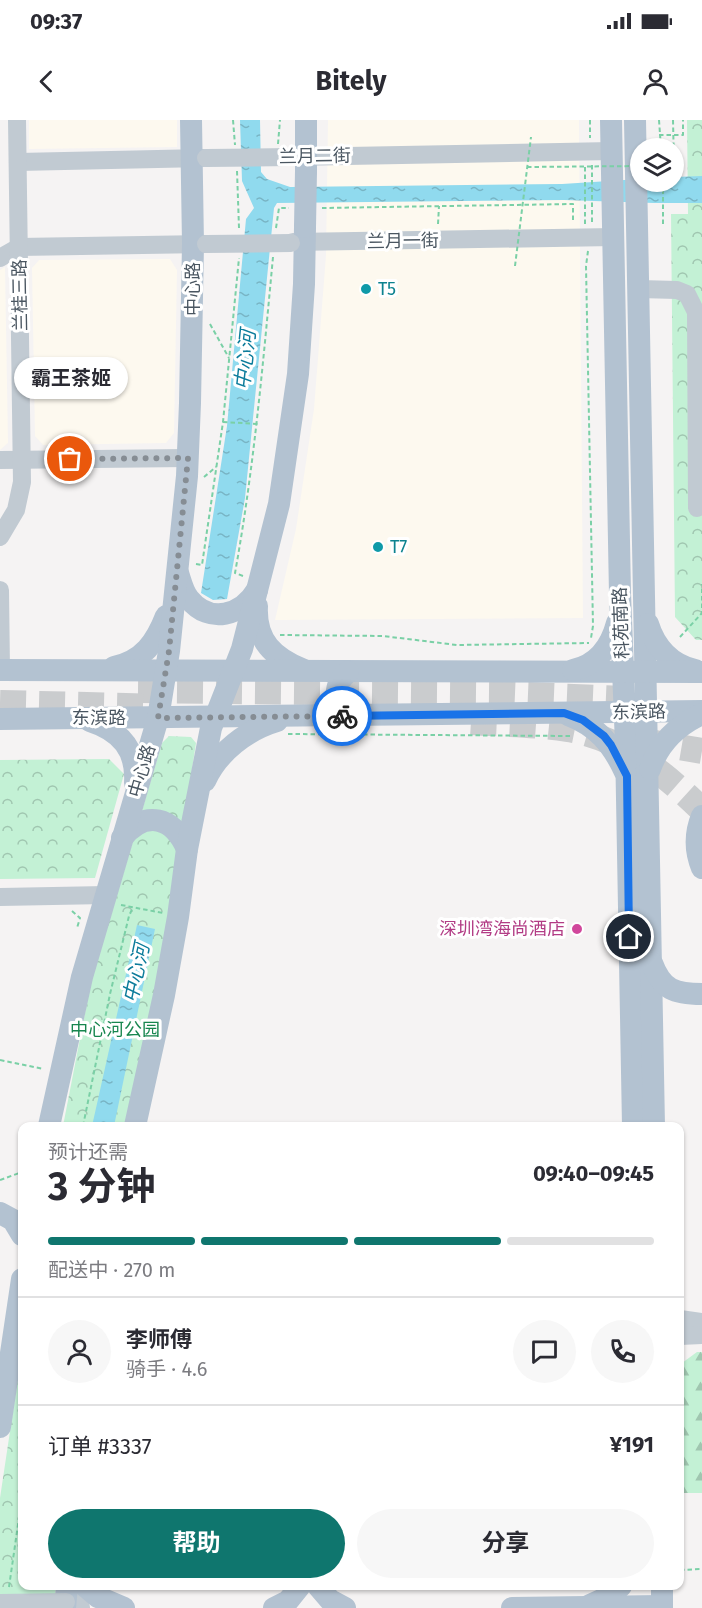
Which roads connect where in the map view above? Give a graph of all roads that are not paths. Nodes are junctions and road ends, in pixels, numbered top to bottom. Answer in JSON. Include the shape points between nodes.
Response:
{"nodes":[{"id":1,"x":17,"y":120,"type":"edge"},
{"id":2,"x":191,"y":120,"type":"edge"},
{"id":3,"x":306,"y":120,"type":"edge"},
{"id":4,"x":612,"y":120,"type":"edge"},
{"id":5,"x":635,"y":120,"type":"edge"},
{"id":6,"x":636,"y":138,"type":"edge"},
{"id":7,"x":605,"y":156,"type":"junction"},
{"id":8,"x":199,"y":158,"type":"junction"},
{"id":9,"x":295,"y":158,"type":"junction"},
{"id":10,"x":18,"y":162,"type":"junction"},
{"id":11,"x":638,"y":192,"type":"edge"},
{"id":12,"x":299,"y":227,"type":"junction"},
{"id":13,"x":595,"y":231,"type":"junction"},
{"id":14,"x":200,"y":244,"type":"junction"},
{"id":15,"x":19,"y":247,"type":"junction"},
{"id":16,"x":0,"y":258,"type":"edge"},
{"id":17,"x":639,"y":289,"type":"junction"},
{"id":18,"x":188,"y":458,"type":"junction"},
{"id":19,"x":0,"y":460,"type":"edge"},
{"id":20,"x":23,"y":460,"type":"junction"},
{"id":21,"x":697,"y":508,"type":"dead end"},
{"id":22,"x":0,"y":537,"type":"edge"},
{"id":23,"x":176,"y":581,"type":"junction"},
{"id":24,"x":258,"y":589,"type":"junction"},
{"id":25,"x":0,"y":590,"type":"edge"},
{"id":26,"x":620,"y":603,"type":"junction"},
{"id":27,"x":645,"y":604,"type":"junction"},
{"id":28,"x":1,"y":670,"type":"edge"},
{"id":29,"x":100,"y":670,"type":"junction"},
{"id":30,"x":166,"y":672,"type":"junction"},
{"id":31,"x":233,"y":672,"type":"junction"},
{"id":32,"x":309,"y":672,"type":"junction"},
{"id":33,"x":348,"y":672,"type":"junction"},
{"id":34,"x":564,"y":672,"type":"junction"},
{"id":35,"x":623,"y":672,"type":"junction"},
{"id":36,"x":646,"y":672,"type":"junction"},
{"id":37,"x":702,"y":672,"type":"edge"},
{"id":38,"x":636,"y":712,"type":"junction"},
{"id":39,"x":702,"y":712,"type":"edge"},
{"id":40,"x":564,"y":713,"type":"junction"},
{"id":41,"x":348,"y":716,"type":"junction"},
{"id":42,"x":215,"y":717,"type":"junction"},
{"id":43,"x":80,"y":718,"type":"junction"},
{"id":44,"x":158,"y":718,"type":"junction"},
{"id":45,"x":0,"y":719,"type":"edge"},
{"id":46,"x":288,"y":725,"type":"junction"},
{"id":47,"x":638,"y":776,"type":"junction"},
{"id":48,"x":198,"y":796,"type":"junction"},
{"id":49,"x":134,"y":803,"type":"junction"},
{"id":50,"x":702,"y":816,"type":"edge"},
{"id":51,"x":122,"y":838,"type":"junction"},
{"id":52,"x":639,"y":842,"type":"junction"},
{"id":53,"x":187,"y":849,"type":"junction"},
{"id":54,"x":702,"y":868,"type":"edge"},
{"id":55,"x":105,"y":895,"type":"junction"},
{"id":56,"x":0,"y":897,"type":"edge"},
{"id":57,"x":652,"y":962,"type":"junction"},
{"id":58,"x":702,"y":994,"type":"edge"},
{"id":59,"x":51,"y":1122,"type":"edge"},
{"id":60,"x":136,"y":1122,"type":"edge"},
{"id":61,"x":633,"y":1122,"type":"edge"},
{"id":62,"x":654,"y":1122,"type":"edge"},
{"id":63,"x":18,"y":1203,"type":"edge"},
{"id":64,"x":0,"y":1211,"type":"edge"},
{"id":65,"x":18,"y":1228,"type":"edge"},
{"id":66,"x":18,"y":1306,"type":"edge"},
{"id":67,"x":684,"y":1320,"type":"edge"},
{"id":68,"x":702,"y":1322,"type":"edge"},
{"id":69,"x":702,"y":1335,"type":"edge"},
{"id":70,"x":684,"y":1336,"type":"edge"},
{"id":71,"x":0,"y":1427,"type":"edge"},
{"id":72,"x":90,"y":1590,"type":"edge"},
{"id":73,"x":297,"y":1590,"type":"edge"},
{"id":74,"x":321,"y":1590,"type":"edge"},
{"id":75,"x":617,"y":1590,"type":"edge"},
{"id":76,"x":4,"y":1600,"type":"edge"},
{"id":77,"x":651,"y":1600,"type":"edge"},
{"id":78,"x":70,"y":1601,"type":"edge"},
{"id":79,"x":587,"y":1607,"type":"edge"},
{"id":80,"x":124,"y":1608,"type":"edge"},
{"id":81,"x":274,"y":1608,"type":"edge"},
{"id":82,"x":345,"y":1608,"type":"edge"},
{"id":83,"x":512,"y":1608,"type":"edge"}],
"edges":[{"from":1,"to":10,"type":"street","name":"兰桂三路"},
{"from":2,"to":8,"type":"main road","name":"中心路"},
{"from":3,"to":9,"type":"main road"},
{"from":4,"to":7,"type":"main road","name":"科苑南路"},
{"from":5,"to":6,"type":"main road","name":"科苑南路"},
{"from":7,"to":9,"type":"street","name":"兰月二街"},
{"from":7,"to":13,"type":"main road","name":"科苑南路"},
{"from":8,"to":9,"type":"street","name":"兰月二街","bridge":true},
{"from":8,"to":10,"type":"street","name":"兰月二街"},
{"from":8,"to":14,"type":"main road","name":"中心路"},
{"from":9,"to":12,"type":"main road","bridge":true},
{"from":10,"to":15,"type":"street","name":"兰桂三路"},
{"from":11,"to":17,"type":"main road","name":"科苑南路"},
{"from":12,"to":13,"type":"street","name":"兰月一街","via":[[438,240]]},
{"from":12,"to":14,"type":"street","name":"兰月一街","bridge":true},
{"from":12,"to":24,"type":"main road","via":[[295,401],[279,504]]},
{"from":13,"to":26,"type":"main road","name":"科苑南路"},
{"from":14,"to":15,"type":"street","name":"兰月一街"},
{"from":14,"to":18,"type":"main road","name":"中心路"},
{"from":15,"to":16,"type":"street"},
{"from":15,"to":20,"type":"street","name":"兰桂三路"},
{"from":17,"to":21,"type":"street","via":[[687,294],[696,312]]},
{"from":17,"to":27,"type":"main road","name":"科苑南路"},
{"from":18,"to":20,"type":"street"},
{"from":18,"to":23,"type":"main road","name":"中心路"},
{"from":19,"to":20,"type":"street"},
{"from":20,"to":22,"type":"street","name":"兰桂三路","via":[[20,501]]},
{"from":23,"to":24,"type":"main road","via":[[188,597],[205,611],[216,614],[237,611]]},
{"from":23,"to":29,"type":"main road","via":[[162,627],[150,647],[133,661]]},
{"from":23,"to":30,"type":"main road","name":"中心路"},
{"from":24,"to":31,"type":"main road"},
{"from":24,"to":32,"type":"main road","via":[[256,614],[260,635],[277,656]]},
{"from":25,"to":28,"type":"street"},
{"from":26,"to":27,"type":"main road"},
{"from":26,"to":34,"type":"main road","via":[[611,642],[602,654],[579,669]]},
{"from":26,"to":35,"type":"main road","name":"科苑南路"},
{"from":27,"to":36,"type":"main road","name":"科苑南路"},
{"from":27,"to":37,"type":"main road","via":[[656,643],[665,654],[681,666]]},
{"from":28,"to":29,"type":"main road"},
{"from":29,"to":30,"type":"main road"},
{"from":30,"to":31,"type":"main road"},
{"from":30,"to":44,"type":"main road","name":"中心路"},
{"from":31,"to":32,"type":"main road"},
{"from":31,"to":42,"type":"main road"},
{"from":32,"to":33,"type":"main road"},
{"from":33,"to":34,"type":"main road"},
{"from":33,"to":41,"type":"main road","via":[[337,685],[336,695],[337,703]]},
{"from":34,"to":35,"type":"main road"},
{"from":35,"to":36,"type":"main road"},
{"from":35,"to":38,"type":"main road","name":"科苑南路"},
{"from":36,"to":37,"type":"main road"},
{"from":36,"to":38,"type":"main road","name":"科苑南路"},
{"from":38,"to":39,"type":"main road","name":"东滨路"},
{"from":38,"to":40,"type":"main road","name":"东滨路"},
{"from":38,"to":47,"type":"main road","name":"科苑南路"},
{"from":39,"to":47,"type":"main road","via":[[676,729]]},
{"from":40,"to":41,"type":"main road","name":"东滨路"},
{"from":40,"to":47,"type":"main road","via":[[583,720],[604,736]]},
{"from":41,"to":46,"type":"main road","name":"东滨路"},
{"from":42,"to":44,"type":"main road","name":"东滨路"},
{"from":42,"to":46,"type":"main road","name":"东滨路"},
{"from":42,"to":48,"type":"main road"},
{"from":43,"to":44,"type":"main road","name":"东滨路"},
{"from":43,"to":45,"type":"main road","name":"东滨路"},
{"from":43,"to":49,"type":"main road","via":[[120,735],[128,747],[134,763]]},
{"from":44,"to":49,"type":"main road","name":"中心路"},
{"from":46,"to":48,"type":"main road","via":[[267,724],[246,734],[208,774]]},
{"from":47,"to":52,"type":"main road","name":"科苑南路"},
{"from":48,"to":53,"type":"main road"},
{"from":49,"to":51,"type":"main road","name":"中心路"},
{"from":50,"to":54,"type":"main road","via":[[696,838]]},
{"from":51,"to":53,"type":"main road","via":[[136,825],[154,820],[178,831]]},
{"from":51,"to":55,"type":"main road","name":"中心路"},
{"from":52,"to":57,"type":"main road","name":"科苑南路"},
{"from":52,"to":61,"type":"main road","name":"科苑南路"},
{"from":53,"to":60,"type":"main road","via":[[178,917]]},
{"from":55,"to":56,"type":"street"},
{"from":55,"to":59,"type":"main road","name":"中心路","via":[[82,977]]},
{"from":57,"to":58,"type":"main road","via":[[657,975],[673,991]]},
{"from":57,"to":62,"type":"main road","name":"科苑南路"},
{"from":63,"to":64,"type":"main road"},
{"from":64,"to":65,"type":"main road"},
{"from":66,"to":71,"type":"main road"},
{"from":67,"to":68,"type":"street"},
{"from":69,"to":70,"type":"street"},
{"from":72,"to":80,"type":"main road"},
{"from":73,"to":81,"type":"main road","via":[[288,1601]]},
{"from":74,"to":82,"type":"main road"},
{"from":75,"to":79,"type":"main road"},
{"from":76,"to":78,"type":"street","bridge":true},
{"from":77,"to":79,"type":"main road"},
{"from":79,"to":83,"type":"main road"}]}
